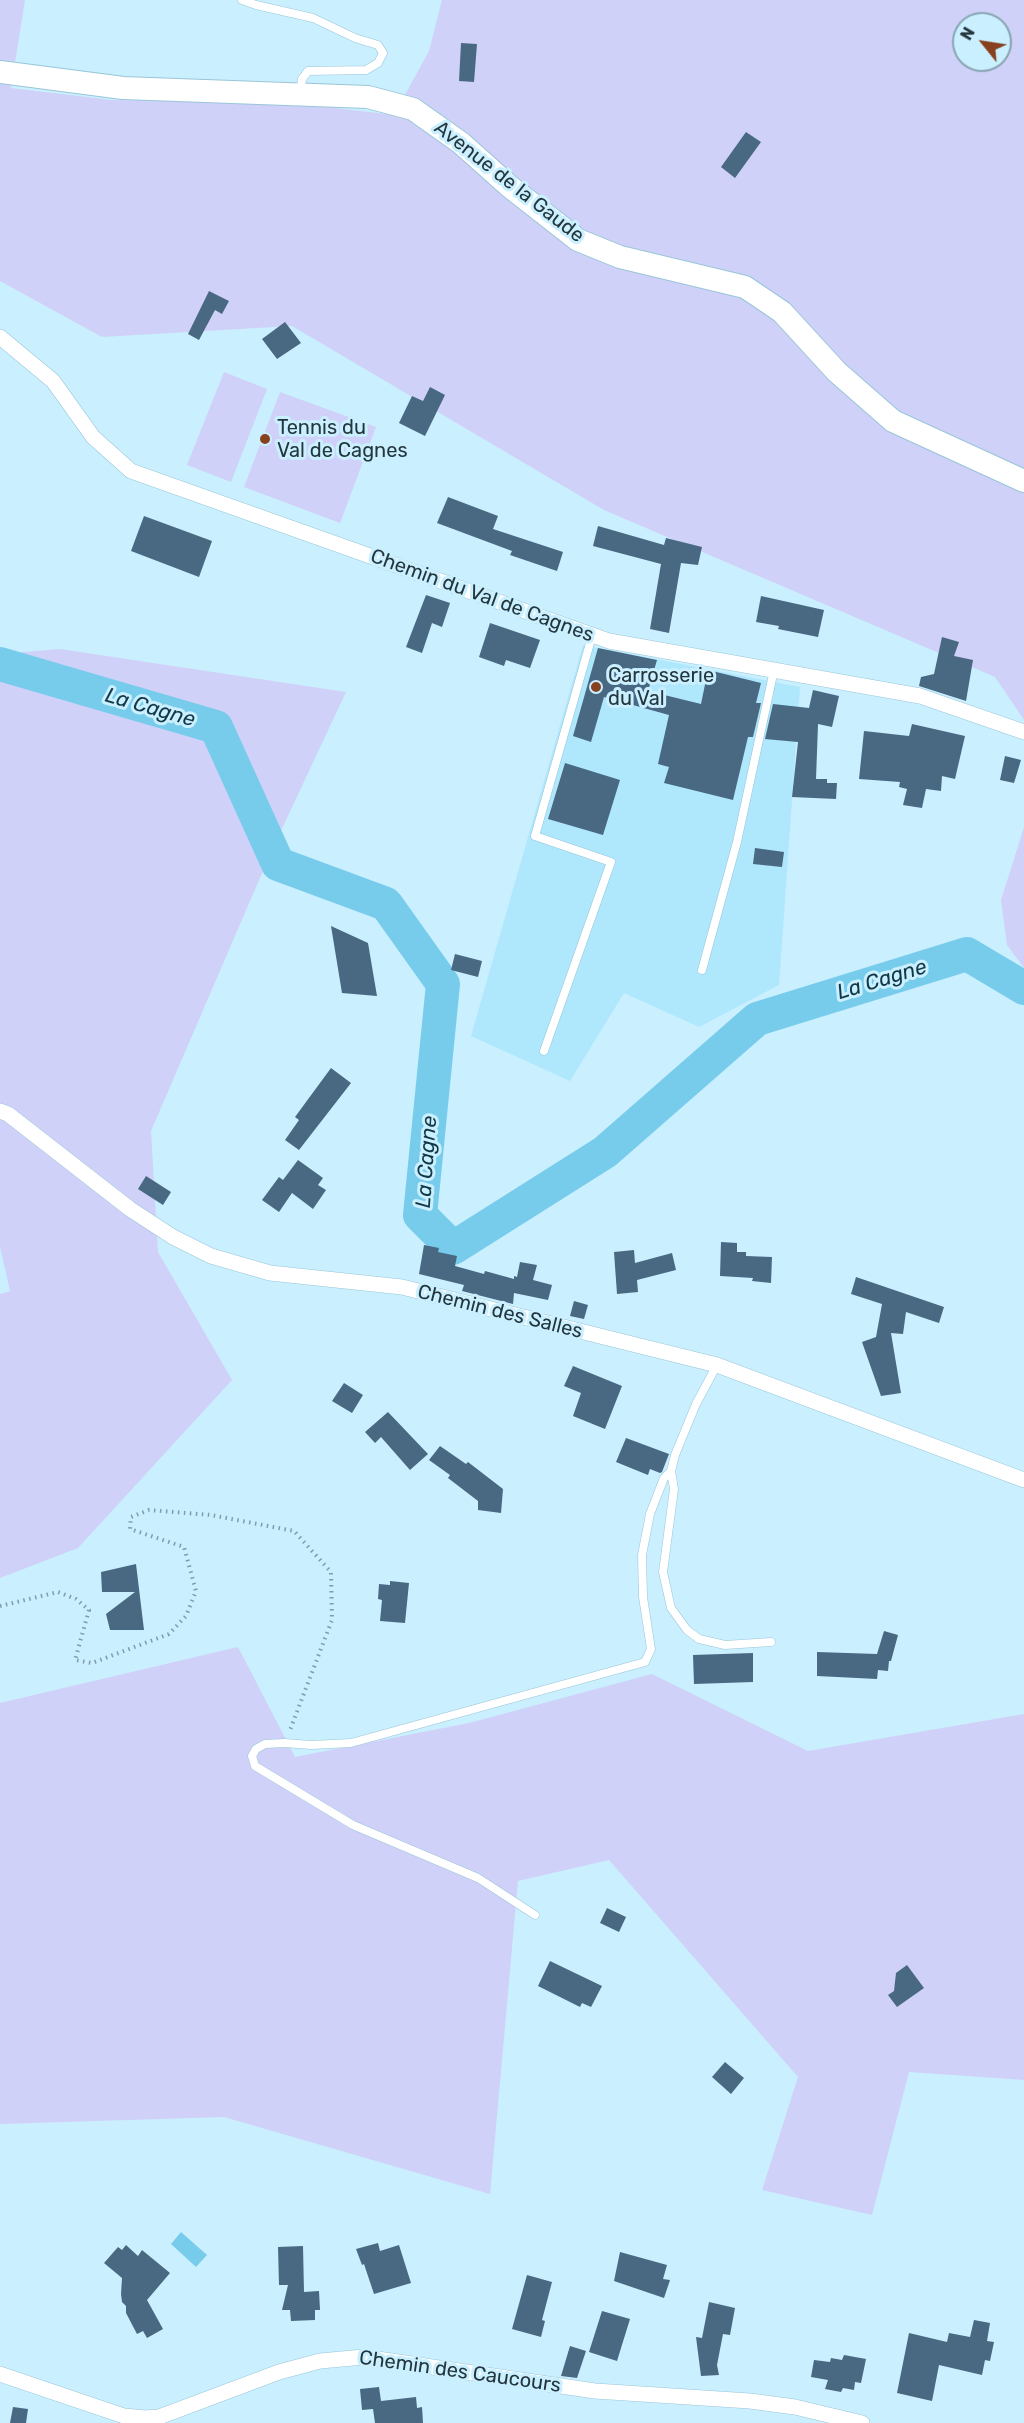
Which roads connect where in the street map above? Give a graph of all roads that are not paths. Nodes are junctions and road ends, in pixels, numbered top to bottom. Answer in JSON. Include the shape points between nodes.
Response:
{"nodes":[{"id":1,"x":242,"y":0,"type":"edge"},
{"id":2,"x":0,"y":72,"type":"edge"},
{"id":3,"x":299,"y":95,"type":"junction"},
{"id":4,"x":0,"y":337,"type":"edge"},
{"id":5,"x":1024,"y":481,"type":"edge"},
{"id":6,"x":592,"y":636,"type":"junction"},
{"id":7,"x":774,"y":670,"type":"junction"},
{"id":8,"x":1024,"y":732,"type":"edge"},
{"id":9,"x":702,"y":970,"type":"dead end"},
{"id":10,"x":544,"y":1052,"type":"dead end"},
{"id":11,"x":0,"y":1111,"type":"edge"},
{"id":12,"x":717,"y":1365,"type":"junction"},
{"id":13,"x":671,"y":1471,"type":"junction"},
{"id":14,"x":1024,"y":1480,"type":"edge"},
{"id":15,"x":771,"y":1642,"type":"dead end"},
{"id":16,"x":535,"y":1915,"type":"dead end"},
{"id":17,"x":0,"y":2374,"type":"edge"},
{"id":18,"x":862,"y":2423,"type":"edge"}],
"edges":[{"from":1,"to":3,"type":"lane","via":[[313,18],[378,45],[383,53],[378,63],[366,70],[308,71]]},
{"from":2,"to":3,"type":"street","name":"Avenue de la Gaude","via":[[123,88]]},
{"from":3,"to":5,"type":"street","name":"Avenue de la Gaude","via":[[368,97],[413,109],[461,143],[578,240],[620,257],[745,287],[782,312],[837,372],[893,421]]},
{"from":4,"to":6,"type":"street","name":"Chemin du Val de Cagnes","via":[[53,381],[93,437],[131,471]]},
{"from":6,"to":7,"type":"street","name":"Chemin du Val de Cagnes"},
{"from":6,"to":10,"type":"lane","via":[[535,836],[611,862]]},
{"from":7,"to":8,"type":"street","name":"Chemin du Val de Cagnes","via":[[920,696]]},
{"from":7,"to":9,"type":"lane","via":[[736,842]]},
{"from":11,"to":12,"type":"street","name":"Chemin des Salles","via":[[130,1209],[211,1256],[270,1273],[402,1287]]},
{"from":12,"to":13,"type":"lane","via":[[696,1404]]},
{"from":12,"to":14,"type":"street","name":"Chemin des Salles"},
{"from":13,"to":15,"type":"lane","via":[[674,1489],[663,1572],[671,1608],[699,1639],[725,1645]]},
{"from":13,"to":16,"type":"lane","via":[[664,1478],[650,1514],[642,1555],[643,1597],[651,1649],[645,1662],[351,1743],[265,1744],[252,1756],[255,1766],[353,1825],[478,1878]]},
{"from":17,"to":18,"type":"street","name":"Chemin des Caucours","via":[[124,2416],[145,2418],[159,2417],[279,2372],[320,2361],[364,2357],[594,2391],[750,2401]]}]}
